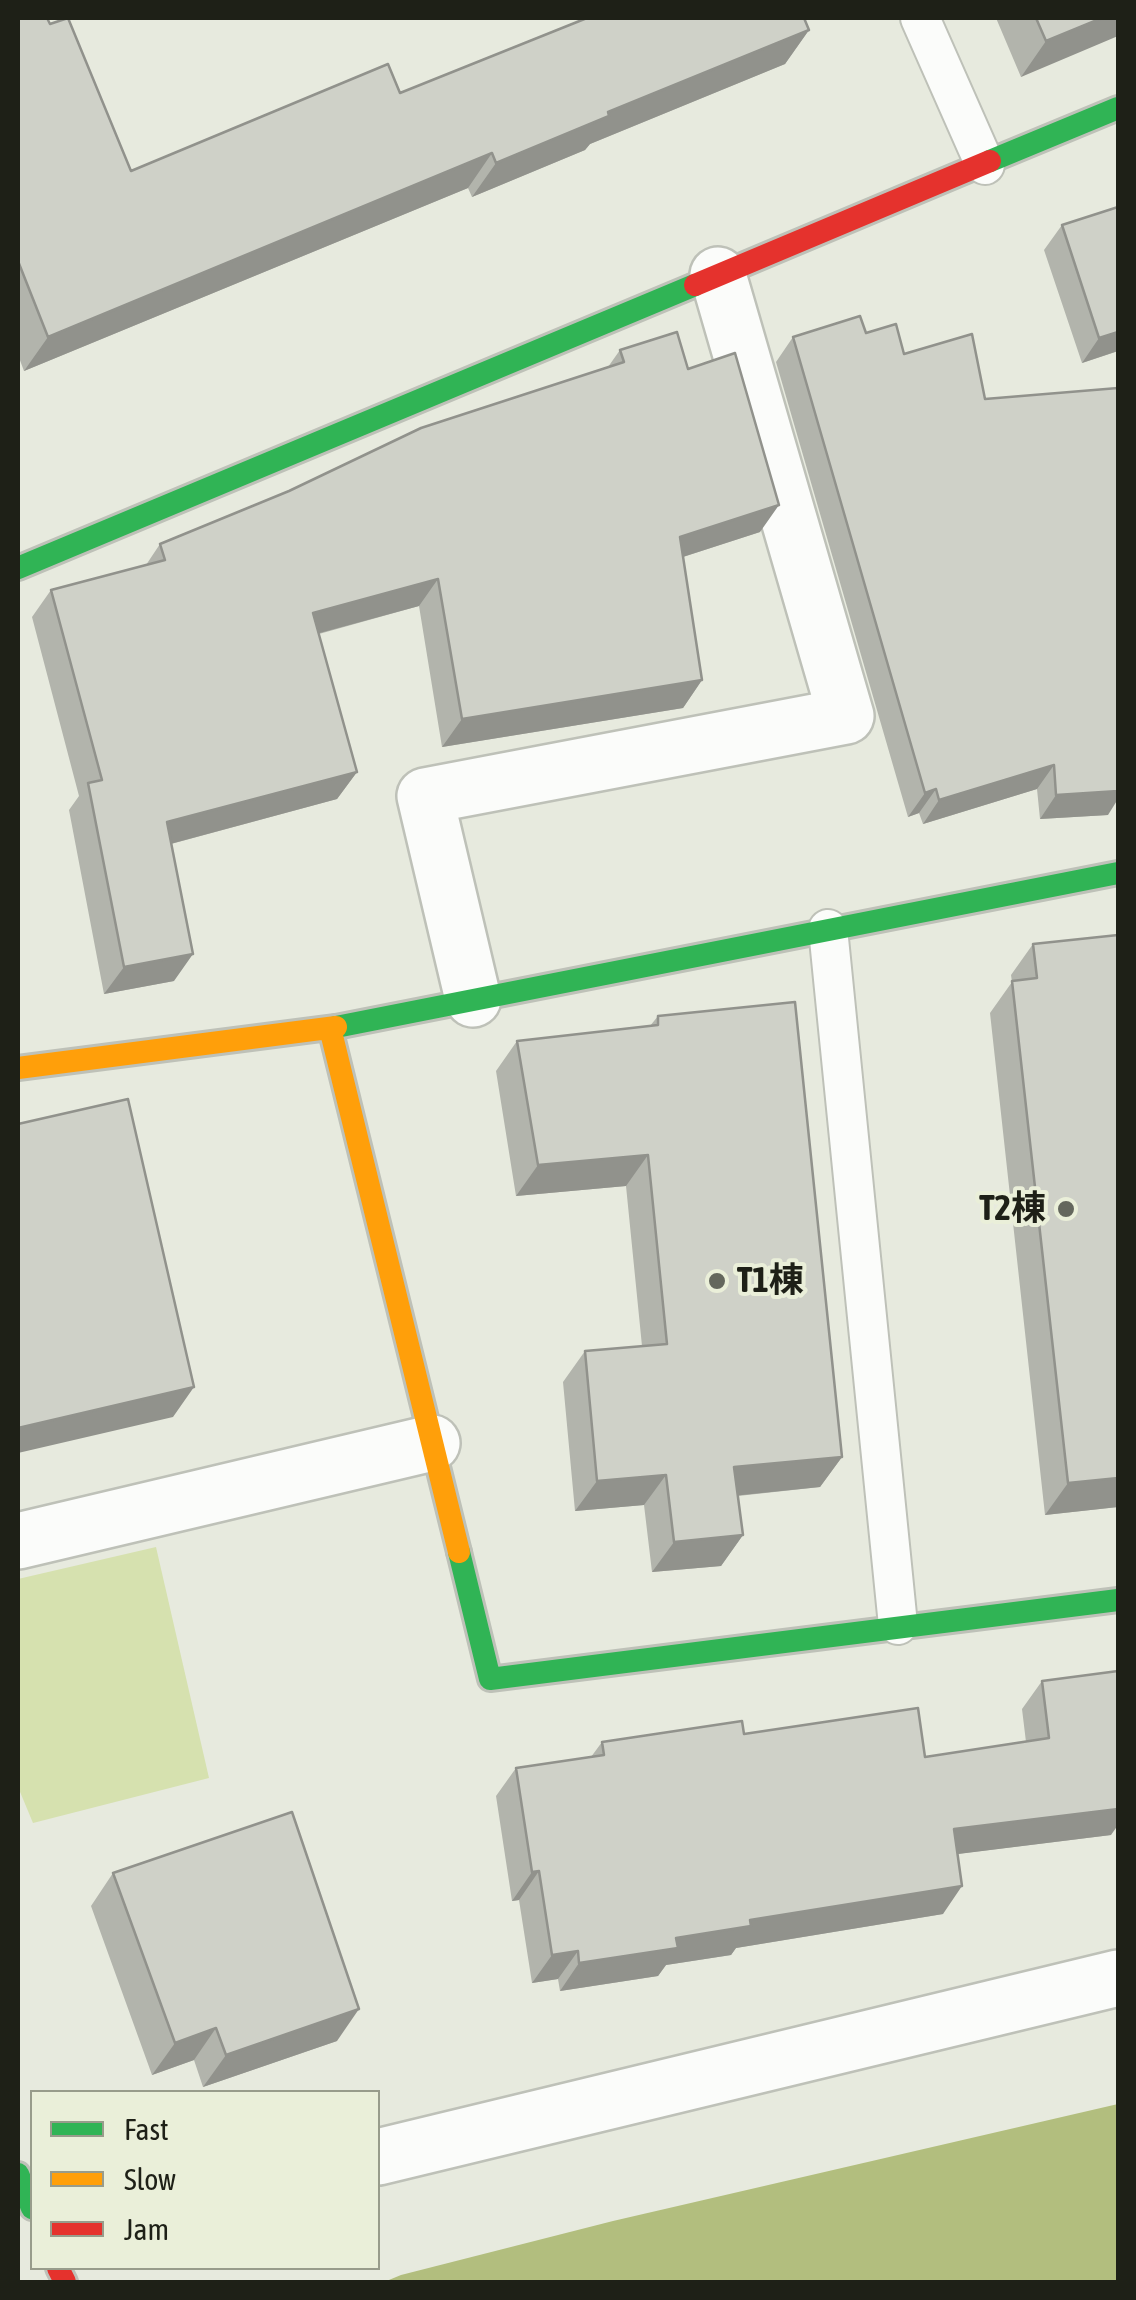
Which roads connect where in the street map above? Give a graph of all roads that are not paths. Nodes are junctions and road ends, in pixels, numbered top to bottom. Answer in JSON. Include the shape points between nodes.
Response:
{"nodes":[{"id":1,"x":920,"y":18,"type":"edge"},
{"id":2,"x":1118,"y":108,"type":"edge"},
{"id":3,"x":984,"y":164,"type":"junction"},
{"id":4,"x":718,"y":275,"type":"junction"},
{"id":5,"x":18,"y":568,"type":"edge"},
{"id":6,"x":1118,"y":872,"type":"edge"},
{"id":7,"x":828,"y":929,"type":"junction"},
{"id":8,"x":473,"y":999,"type":"junction"},
{"id":9,"x":330,"y":1028,"type":"junction"},
{"id":10,"x":18,"y":1068,"type":"edge"},
{"id":11,"x":432,"y":1443,"type":"junction"},
{"id":12,"x":18,"y":1542,"type":"edge"},
{"id":13,"x":1118,"y":1600,"type":"edge"},
{"id":14,"x":898,"y":1626,"type":"junction"},
{"id":15,"x":1118,"y":1978,"type":"edge"},
{"id":16,"x":380,"y":2156,"type":"edge"},
{"id":17,"x":18,"y":2174,"type":"edge"},
{"id":18,"x":30,"y":2203,"type":"edge"}],
"edges":[{"from":1,"to":3,"type":"lane"},
{"from":2,"to":3,"type":"street"},
{"from":3,"to":4,"type":"street"},
{"from":4,"to":5,"type":"street"},
{"from":4,"to":8,"type":"street","via":[[846,716],[426,796]]},
{"from":6,"to":7,"type":"street"},
{"from":7,"to":8,"type":"street"},
{"from":7,"to":14,"type":"lane"},
{"from":8,"to":9,"type":"street"},
{"from":9,"to":10,"type":"street"},
{"from":9,"to":11,"type":"street"},
{"from":11,"to":12,"type":"street"},
{"from":11,"to":14,"type":"street","via":[[490,1679]]},
{"from":13,"to":14,"type":"street"},
{"from":15,"to":16,"type":"street"},
{"from":17,"to":18,"type":"street"}]}
